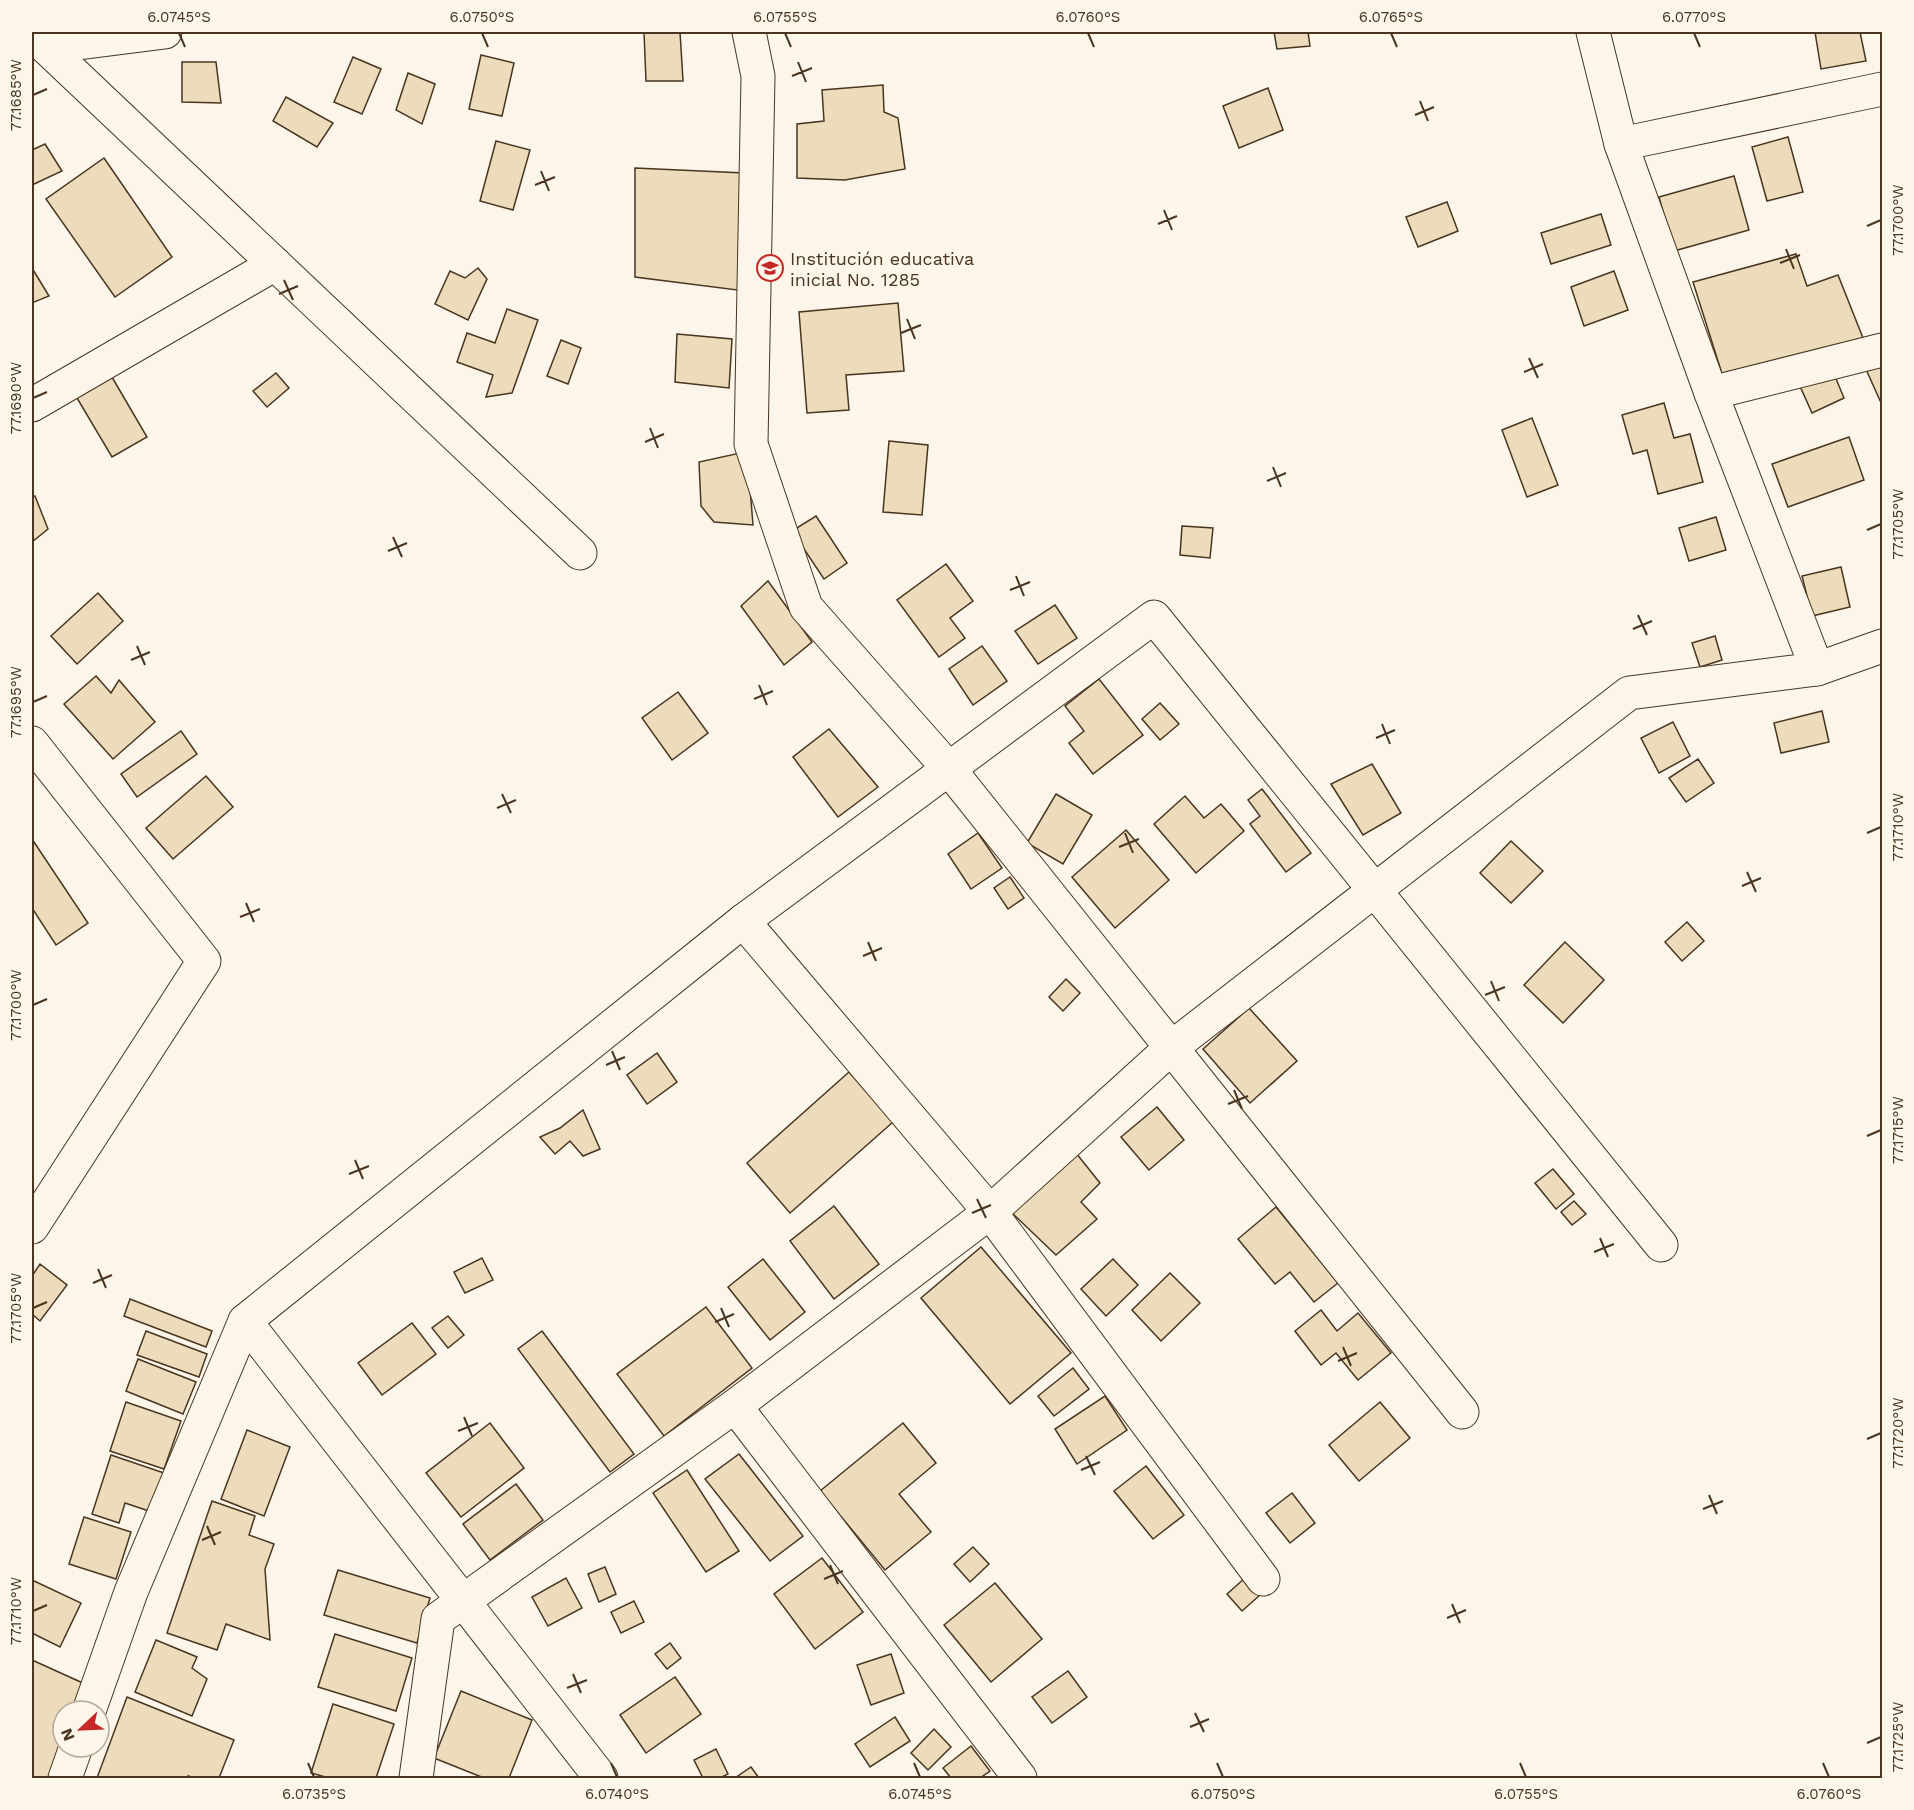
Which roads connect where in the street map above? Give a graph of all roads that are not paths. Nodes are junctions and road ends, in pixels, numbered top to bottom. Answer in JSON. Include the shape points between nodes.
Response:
{"nodes":[{"id":1,"x":165,"y":32,"type":"edge"},
{"id":2,"x":749,"y":32,"type":"edge"},
{"id":3,"x":1593,"y":32,"type":"edge"},
{"id":4,"x":39,"y":40,"type":"edge"},
{"id":5,"x":1882,"y":88,"type":"edge"},
{"id":6,"x":1621,"y":144,"type":"junction"},
{"id":7,"x":275,"y":264,"type":"junction"},
{"id":8,"x":1882,"y":351,"type":"edge"},
{"id":9,"x":1711,"y":393,"type":"junction"},
{"id":10,"x":32,"y":405,"type":"edge"},
{"id":11,"x":580,"y":552,"type":"dead end"},
{"id":12,"x":1882,"y":646,"type":"edge"},
{"id":13,"x":1817,"y":669,"type":"junction"},
{"id":14,"x":32,"y":744,"type":"edge"},
{"id":15,"x":949,"y":769,"type":"junction"},
{"id":16,"x":1375,"y":889,"type":"junction"},
{"id":17,"x":743,"y":921,"type":"junction"},
{"id":18,"x":1171,"y":1048,"type":"junction"},
{"id":19,"x":990,"y":1212,"type":"junction"},
{"id":20,"x":32,"y":1227,"type":"edge"},
{"id":21,"x":1661,"y":1245,"type":"dead end"},
{"id":22,"x":245,"y":1321,"type":"junction"},
{"id":23,"x":735,"y":1406,"type":"junction"},
{"id":24,"x":1462,"y":1412,"type":"dead end"},
{"id":25,"x":1263,"y":1579,"type":"dead end"},
{"id":26,"x":462,"y":1600,"type":"junction"},
{"id":27,"x":93,"y":1699,"type":"edge"},
{"id":28,"x":72,"y":1759,"type":"edge"},
{"id":29,"x":65,"y":1779,"type":"edge"},
{"id":30,"x":416,"y":1779,"type":"edge"},
{"id":31,"x":601,"y":1779,"type":"edge"},
{"id":32,"x":1020,"y":1779,"type":"edge"}],
"edges":[{"from":1,"to":4,"type":"street"},
{"from":2,"to":15,"type":"street","via":[[758,76],[751,444],[806,608]]},
{"from":3,"to":6,"type":"street"},
{"from":4,"to":7,"type":"street"},
{"from":5,"to":6,"type":"street"},
{"from":6,"to":9,"type":"street"},
{"from":7,"to":10,"type":"street"},
{"from":7,"to":11,"type":"street"},
{"from":8,"to":9,"type":"street"},
{"from":9,"to":13,"type":"street"},
{"from":12,"to":13,"type":"street"},
{"from":13,"to":16,"type":"street","via":[[1629,693]]},
{"from":14,"to":20,"type":"street","via":[[204,961]]},
{"from":15,"to":16,"type":"street","via":[[1154,617]]},
{"from":15,"to":17,"type":"street"},
{"from":15,"to":18,"type":"street"},
{"from":16,"to":18,"type":"street"},
{"from":16,"to":21,"type":"street"},
{"from":17,"to":19,"type":"street"},
{"from":17,"to":22,"type":"street"},
{"from":18,"to":19,"type":"street"},
{"from":18,"to":24,"type":"street"},
{"from":19,"to":23,"type":"street"},
{"from":19,"to":25,"type":"street"},
{"from":22,"to":26,"type":"street"},
{"from":22,"to":27,"type":"street","via":[[131,1592]]},
{"from":23,"to":26,"type":"street"},
{"from":23,"to":32,"type":"street"},
{"from":26,"to":30,"type":"street","via":[[438,1619]]},
{"from":26,"to":31,"type":"street"},
{"from":28,"to":29,"type":"street"}]}
